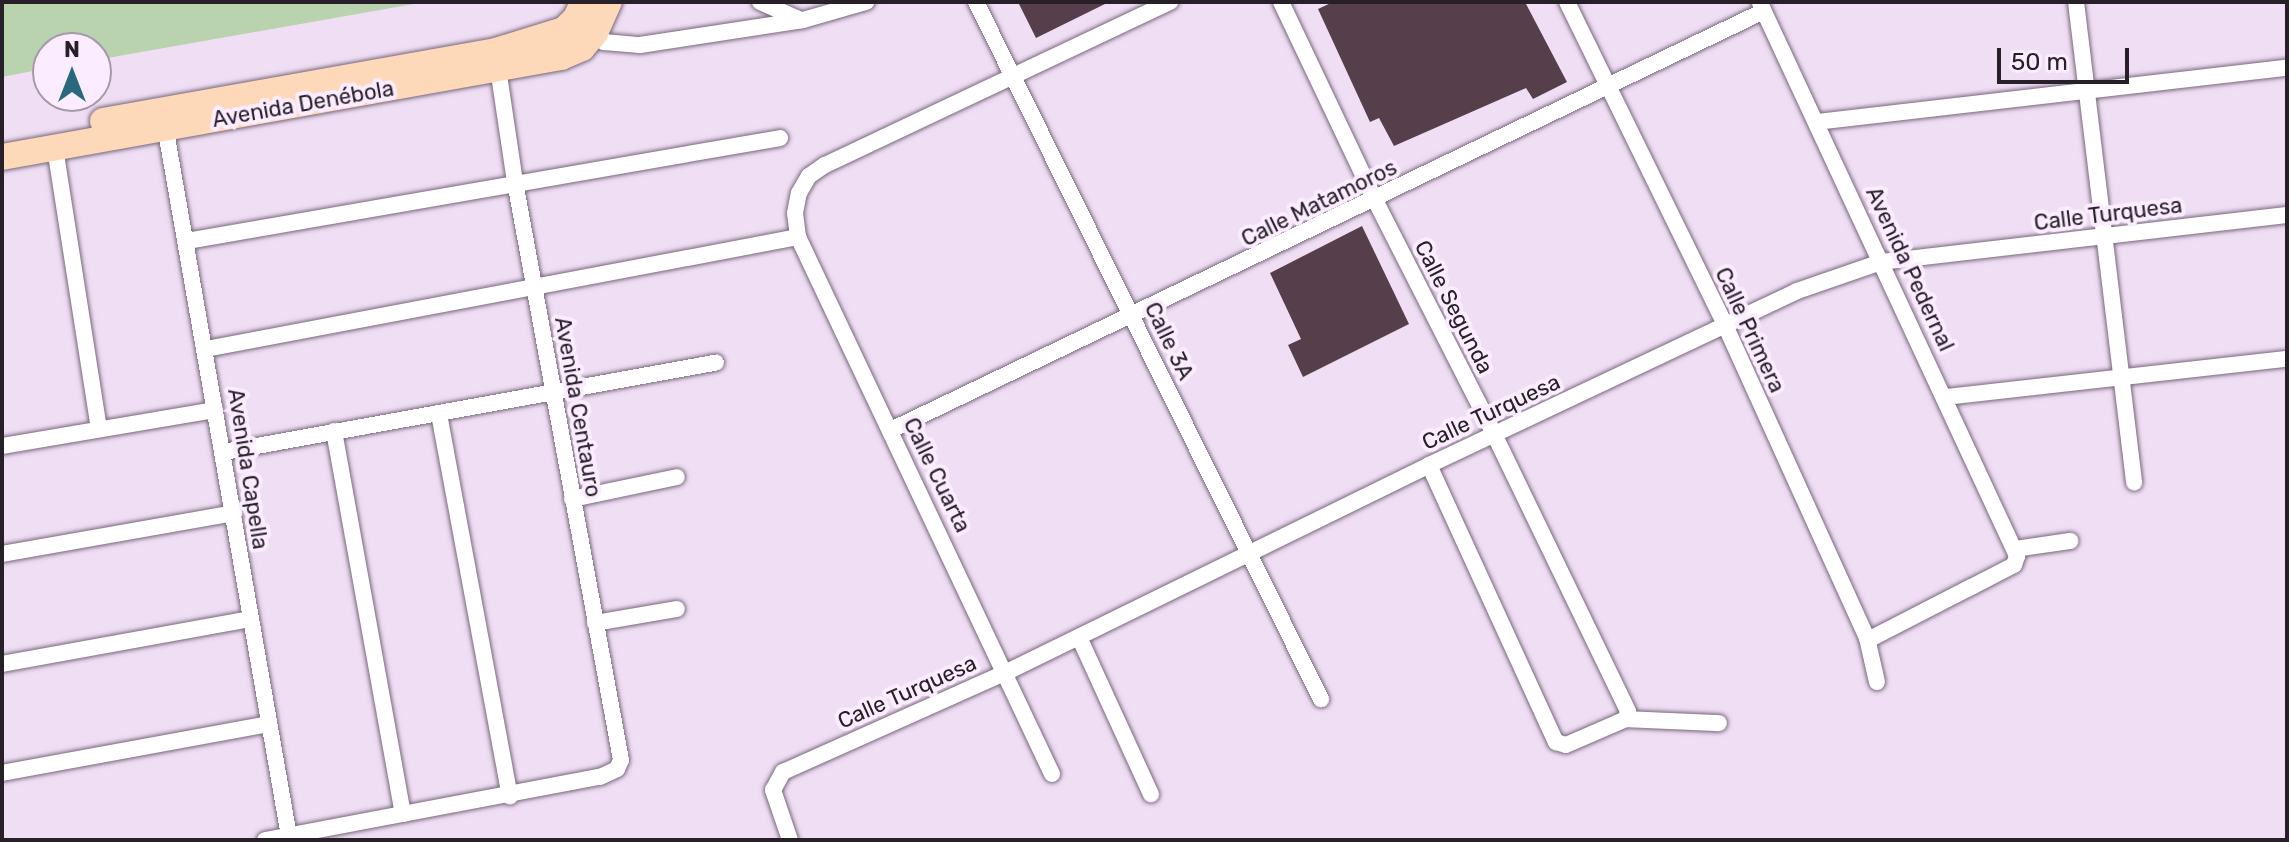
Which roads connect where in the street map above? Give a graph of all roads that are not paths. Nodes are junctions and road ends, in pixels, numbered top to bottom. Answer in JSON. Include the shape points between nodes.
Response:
{"nodes":[{"id":1,"x":609,"y":2,"type":"edge"},
{"id":2,"x":760,"y":2,"type":"edge"},
{"id":3,"x":866,"y":2,"type":"edge"},
{"id":4,"x":976,"y":2,"type":"edge"},
{"id":5,"x":1170,"y":2,"type":"edge"},
{"id":6,"x":1281,"y":2,"type":"edge"},
{"id":7,"x":1567,"y":2,"type":"edge"},
{"id":8,"x":2076,"y":2,"type":"edge"},
{"id":9,"x":1762,"y":6,"type":"edge"},
{"id":10,"x":581,"y":14,"type":"edge"},
{"id":11,"x":803,"y":20,"type":"junction"},
{"id":12,"x":497,"y":61,"type":"junction"},
{"id":13,"x":2287,"y":68,"type":"edge"},
{"id":14,"x":1012,"y":77,"type":"junction"},
{"id":15,"x":1608,"y":87,"type":"junction"},
{"id":16,"x":2087,"y":93,"type":"junction"},
{"id":17,"x":164,"y":119,"type":"junction"},
{"id":18,"x":1817,"y":122,"type":"junction"},
{"id":19,"x":780,"y":138,"type":"dead end"},
{"id":20,"x":2,"y":139,"type":"edge"},
{"id":21,"x":55,"y":148,"type":"junction"},
{"id":22,"x":2,"y":157,"type":"edge"},
{"id":23,"x":515,"y":182,"type":"junction"},
{"id":24,"x":1375,"y":200,"type":"junction"},
{"id":25,"x":2287,"y":215,"type":"edge"},
{"id":26,"x":798,"y":237,"type":"junction"},
{"id":27,"x":2105,"y":237,"type":"junction"},
{"id":28,"x":187,"y":241,"type":"junction"},
{"id":29,"x":1881,"y":262,"type":"junction"},
{"id":30,"x":535,"y":289,"type":"junction"},
{"id":31,"x":1133,"y":317,"type":"junction"},
{"id":32,"x":1725,"y":325,"type":"junction"},
{"id":33,"x":206,"y":349,"type":"junction"},
{"id":34,"x":2287,"y":359,"type":"edge"},
{"id":35,"x":716,"y":363,"type":"dead end"},
{"id":36,"x":2122,"y":380,"type":"junction"},
{"id":37,"x":554,"y":392,"type":"junction"},
{"id":38,"x":1946,"y":397,"type":"junction"},
{"id":39,"x":215,"y":410,"type":"junction"},
{"id":40,"x":439,"y":414,"type":"junction"},
{"id":41,"x":99,"y":429,"type":"junction"},
{"id":42,"x":891,"y":430,"type":"junction"},
{"id":43,"x":334,"y":431,"type":"junction"},
{"id":44,"x":1495,"y":436,"type":"junction"},
{"id":45,"x":2,"y":446,"type":"edge"},
{"id":46,"x":224,"y":452,"type":"junction"},
{"id":47,"x":1429,"y":465,"type":"junction"},
{"id":48,"x":677,"y":477,"type":"dead end"},
{"id":49,"x":2134,"y":483,"type":"dead end"},
{"id":50,"x":572,"y":499,"type":"junction"},
{"id":51,"x":234,"y":513,"type":"junction"},
{"id":52,"x":2070,"y":541,"type":"dead end"},
{"id":53,"x":2016,"y":552,"type":"junction"},
{"id":54,"x":2,"y":554,"type":"edge"},
{"id":55,"x":1248,"y":556,"type":"junction"},
{"id":56,"x":677,"y":609,"type":"dead end"},
{"id":57,"x":250,"y":619,"type":"junction"},
{"id":58,"x":595,"y":623,"type":"junction"},
{"id":59,"x":1079,"y":637,"type":"junction"},
{"id":60,"x":1867,"y":638,"type":"junction"},
{"id":61,"x":2,"y":664,"type":"edge"},
{"id":62,"x":1007,"y":672,"type":"junction"},
{"id":63,"x":1877,"y":682,"type":"dead end"},
{"id":64,"x":1321,"y":699,"type":"dead end"},
{"id":65,"x":1626,"y":719,"type":"junction"},
{"id":66,"x":1719,"y":723,"type":"dead end"},
{"id":67,"x":269,"y":724,"type":"junction"},
{"id":68,"x":2,"y":773,"type":"edge"},
{"id":69,"x":1052,"y":774,"type":"dead end"},
{"id":70,"x":1151,"y":794,"type":"dead end"},
{"id":71,"x":510,"y":796,"type":"junction"},
{"id":72,"x":403,"y":814,"type":"junction"},
{"id":73,"x":289,"y":836,"type":"junction"},
{"id":74,"x":265,"y":840,"type":"edge"},
{"id":75,"x":790,"y":840,"type":"edge"}],
"edges":[{"from":1,"to":10,"type":"main road"},
{"from":2,"to":11,"type":"street"},
{"from":3,"to":11,"type":"street"},
{"from":4,"to":14,"type":"street","name":"Calle 3A"},
{"from":5,"to":14,"type":"street"},
{"from":6,"to":24,"type":"street","name":"Calle Segunda"},
{"from":7,"to":15,"type":"street","name":"Calle Primera"},
{"from":8,"to":16,"type":"street"},
{"from":9,"to":15,"type":"street","name":"Calle Matamoros"},
{"from":9,"to":18,"type":"street","name":"Avenida Pedernal"},
{"from":10,"to":11,"type":"street","via":[[604,42],[640,45]]},
{"from":10,"to":12,"type":"main road","name":"Avenida Denébola","via":[[564,30]]},
{"from":12,"to":17,"type":"main road","name":"Avenida Denébola"},
{"from":12,"to":23,"type":"street","name":"Avenida Centauro"},
{"from":13,"to":16,"type":"street"},
{"from":14,"to":26,"type":"street","name":"Calle Cuarta","via":[[809,176],[795,213]]},
{"from":14,"to":31,"type":"street","name":"Calle 3A"},
{"from":15,"to":24,"type":"street","name":"Calle Matamoros"},
{"from":15,"to":32,"type":"street","name":"Calle Primera"},
{"from":16,"to":18,"type":"street"},
{"from":16,"to":27,"type":"street"},
{"from":17,"to":20,"type":"main road","name":"Avenida Denébola"},
{"from":17,"to":21,"type":"main road","name":"Avenida Denébola"},
{"from":17,"to":28,"type":"street","name":"Avenida Capella"},
{"from":18,"to":29,"type":"street","name":"Avenida Pedernal"},
{"from":19,"to":23,"type":"street"},
{"from":21,"to":22,"type":"main road","name":"Avenida Denébola"},
{"from":21,"to":41,"type":"street"},
{"from":23,"to":28,"type":"street"},
{"from":23,"to":30,"type":"street","name":"Avenida Centauro"},
{"from":24,"to":31,"type":"street","name":"Calle Matamoros"},
{"from":24,"to":44,"type":"street","name":"Calle Segunda"},
{"from":25,"to":27,"type":"street","name":"Calle Turquesa"},
{"from":26,"to":30,"type":"street"},
{"from":26,"to":42,"type":"street","name":"Calle Cuarta"},
{"from":27,"to":29,"type":"street","name":"Calle Turquesa"},
{"from":27,"to":36,"type":"street"},
{"from":28,"to":33,"type":"street","name":"Avenida Capella"},
{"from":29,"to":32,"type":"street","name":"Calle Turquesa","via":[[1797,291]]},
{"from":29,"to":38,"type":"street","name":"Avenida Pedernal"},
{"from":30,"to":33,"type":"street"},
{"from":30,"to":37,"type":"street","name":"Avenida Centauro"},
{"from":31,"to":42,"type":"street","name":"Calle Matamoros"},
{"from":31,"to":55,"type":"street","name":"Calle 3A"},
{"from":32,"to":44,"type":"street","name":"Calle Turquesa"},
{"from":32,"to":60,"type":"street","name":"Calle Primera"},
{"from":33,"to":39,"type":"street","name":"Avenida Capella"},
{"from":34,"to":36,"type":"street"},
{"from":35,"to":37,"type":"street"},
{"from":36,"to":38,"type":"street"},
{"from":36,"to":49,"type":"street"},
{"from":37,"to":40,"type":"street"},
{"from":37,"to":50,"type":"street","name":"Avenida Centauro"},
{"from":38,"to":53,"type":"street","name":"Avenida Pedernal"},
{"from":39,"to":41,"type":"street"},
{"from":39,"to":46,"type":"street","name":"Avenida Capella"},
{"from":40,"to":43,"type":"street"},
{"from":40,"to":71,"type":"street"},
{"from":41,"to":45,"type":"street"},
{"from":42,"to":62,"type":"street","name":"Calle Cuarta"},
{"from":43,"to":46,"type":"street"},
{"from":43,"to":72,"type":"street"},
{"from":44,"to":47,"type":"street","name":"Calle Turquesa"},
{"from":44,"to":65,"type":"street","name":"Calle Segunda","via":[[1628,711]]},
{"from":46,"to":51,"type":"street","name":"Avenida Capella"},
{"from":47,"to":55,"type":"street","name":"Calle Turquesa"},
{"from":47,"to":65,"type":"street","via":[[1556,742],[1561,746]]},
{"from":48,"to":50,"type":"street"},
{"from":50,"to":58,"type":"street","name":"Avenida Centauro"},
{"from":51,"to":54,"type":"street"},
{"from":51,"to":57,"type":"street","name":"Avenida Capella"},
{"from":52,"to":53,"type":"street"},
{"from":53,"to":60,"type":"street","via":[[2014,565]]},
{"from":55,"to":59,"type":"street","name":"Calle Turquesa"},
{"from":55,"to":64,"type":"street","name":"Calle 3A"},
{"from":56,"to":58,"type":"street"},
{"from":57,"to":61,"type":"street"},
{"from":57,"to":67,"type":"street","name":"Avenida Capella"},
{"from":58,"to":71,"type":"street","name":"Avenida Centauro","via":[[621,749],[617,769]]},
{"from":59,"to":62,"type":"street","name":"Calle Turquesa"},
{"from":59,"to":70,"type":"street"},
{"from":60,"to":63,"type":"street","name":"Calle Primera"},
{"from":62,"to":69,"type":"street","name":"Calle Cuarta"},
{"from":62,"to":75,"type":"street","name":"Calle Turquesa","via":[[783,772],[774,782]]},
{"from":65,"to":66,"type":"street"},
{"from":67,"to":68,"type":"street"},
{"from":67,"to":73,"type":"street","name":"Avenida Capella"},
{"from":71,"to":72,"type":"street"},
{"from":72,"to":73,"type":"street"},
{"from":73,"to":74,"type":"street"}]}
